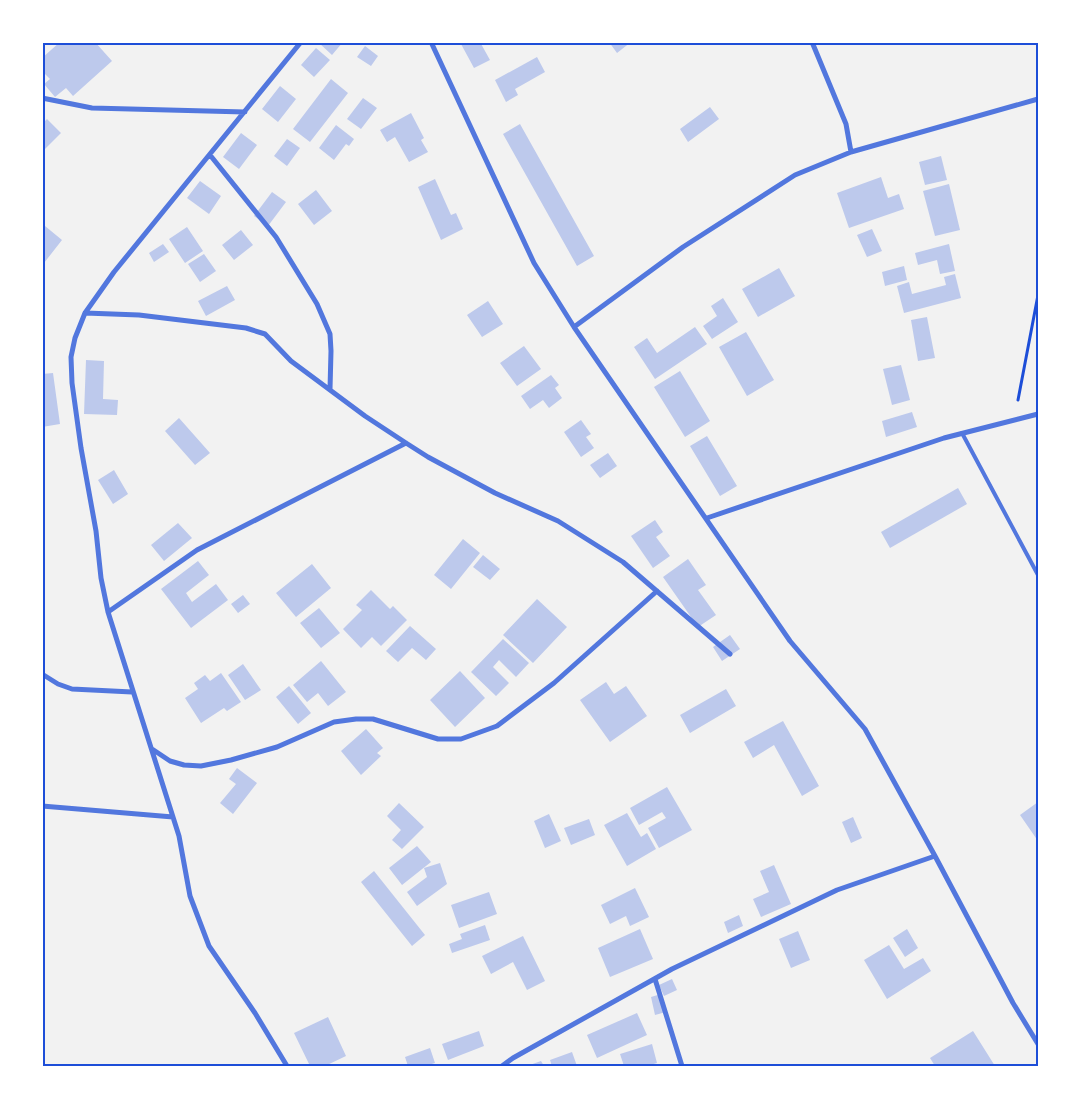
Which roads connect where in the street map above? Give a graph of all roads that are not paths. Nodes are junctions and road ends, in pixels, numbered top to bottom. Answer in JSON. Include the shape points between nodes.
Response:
{"nodes":[{"id":1,"x":301,"y":42,"type":"edge"},
{"id":2,"x":431,"y":42,"type":"edge"},
{"id":3,"x":812,"y":42,"type":"edge"},
{"id":4,"x":42,"y":98,"type":"edge"},
{"id":5,"x":1038,"y":98,"type":"edge"},
{"id":6,"x":245,"y":112,"type":"junction"},
{"id":7,"x":851,"y":152,"type":"junction"},
{"id":8,"x":210,"y":156,"type":"junction"},
{"id":9,"x":84,"y":313,"type":"junction"},
{"id":10,"x":574,"y":327,"type":"junction"},
{"id":11,"x":330,"y":389,"type":"junction"},
{"id":12,"x":1038,"y":414,"type":"edge"},
{"id":13,"x":962,"y":433,"type":"junction"},
{"id":14,"x":406,"y":443,"type":"junction"},
{"id":15,"x":707,"y":518,"type":"junction"},
{"id":16,"x":1038,"y":575,"type":"edge"},
{"id":17,"x":657,"y":590,"type":"junction"},
{"id":18,"x":108,"y":612,"type":"junction"},
{"id":19,"x":730,"y":654,"type":"dead end"},
{"id":20,"x":42,"y":674,"type":"edge"},
{"id":21,"x":132,"y":692,"type":"junction"},
{"id":22,"x":152,"y":749,"type":"junction"},
{"id":23,"x":42,"y":806,"type":"edge"},
{"id":24,"x":173,"y":817,"type":"junction"},
{"id":25,"x":935,"y":856,"type":"junction"},
{"id":26,"x":655,"y":979,"type":"junction"},
{"id":27,"x":1038,"y":1044,"type":"edge"},
{"id":28,"x":287,"y":1066,"type":"edge"},
{"id":29,"x":502,"y":1066,"type":"edge"},
{"id":30,"x":682,"y":1066,"type":"edge"}],
"edges":[{"from":1,"to":6,"type":"street"},
{"from":2,"to":10,"type":"street","via":[[534,263]]},
{"from":3,"to":7,"type":"street","via":[[846,124]]},
{"from":4,"to":6,"type":"street","via":[[92,108]]},
{"from":5,"to":7,"type":"street"},
{"from":6,"to":8,"type":"street"},
{"from":7,"to":10,"type":"street","via":[[795,175],[683,247]]},
{"from":8,"to":9,"type":"street"},
{"from":8,"to":11,"type":"street","via":[[276,238],[317,304],[330,334]]},
{"from":9,"to":11,"type":"street","via":[[139,315],[255,330],[265,334],[291,361]]},
{"from":9,"to":18,"type":"street","via":[[71,358],[72,383]]},
{"from":10,"to":15,"type":"street"},
{"from":11,"to":14,"type":"street"},
{"from":12,"to":13,"type":"street"},
{"from":13,"to":15,"type":"street"},
{"from":13,"to":16,"type":"lane"},
{"from":14,"to":17,"type":"street","via":[[495,493],[558,521],[624,562]]},
{"from":14,"to":18,"type":"street","via":[[197,550]]},
{"from":15,"to":25,"type":"street","via":[[790,641],[864,730]]},
{"from":17,"to":19,"type":"street"},
{"from":17,"to":22,"type":"street","via":[[554,683],[497,726],[461,740],[438,739],[373,719],[356,719],[334,722],[277,747],[201,766],[177,763]]},
{"from":18,"to":21,"type":"street"},
{"from":20,"to":21,"type":"street","via":[[72,689]]},
{"from":21,"to":22,"type":"street"},
{"from":22,"to":24,"type":"street"},
{"from":23,"to":24,"type":"street"},
{"from":24,"to":28,"type":"street","via":[[190,896],[209,946]]},
{"from":25,"to":26,"type":"street","via":[[837,890]]},
{"from":25,"to":27,"type":"street"},
{"from":26,"to":29,"type":"street"},
{"from":26,"to":30,"type":"street"}]}
